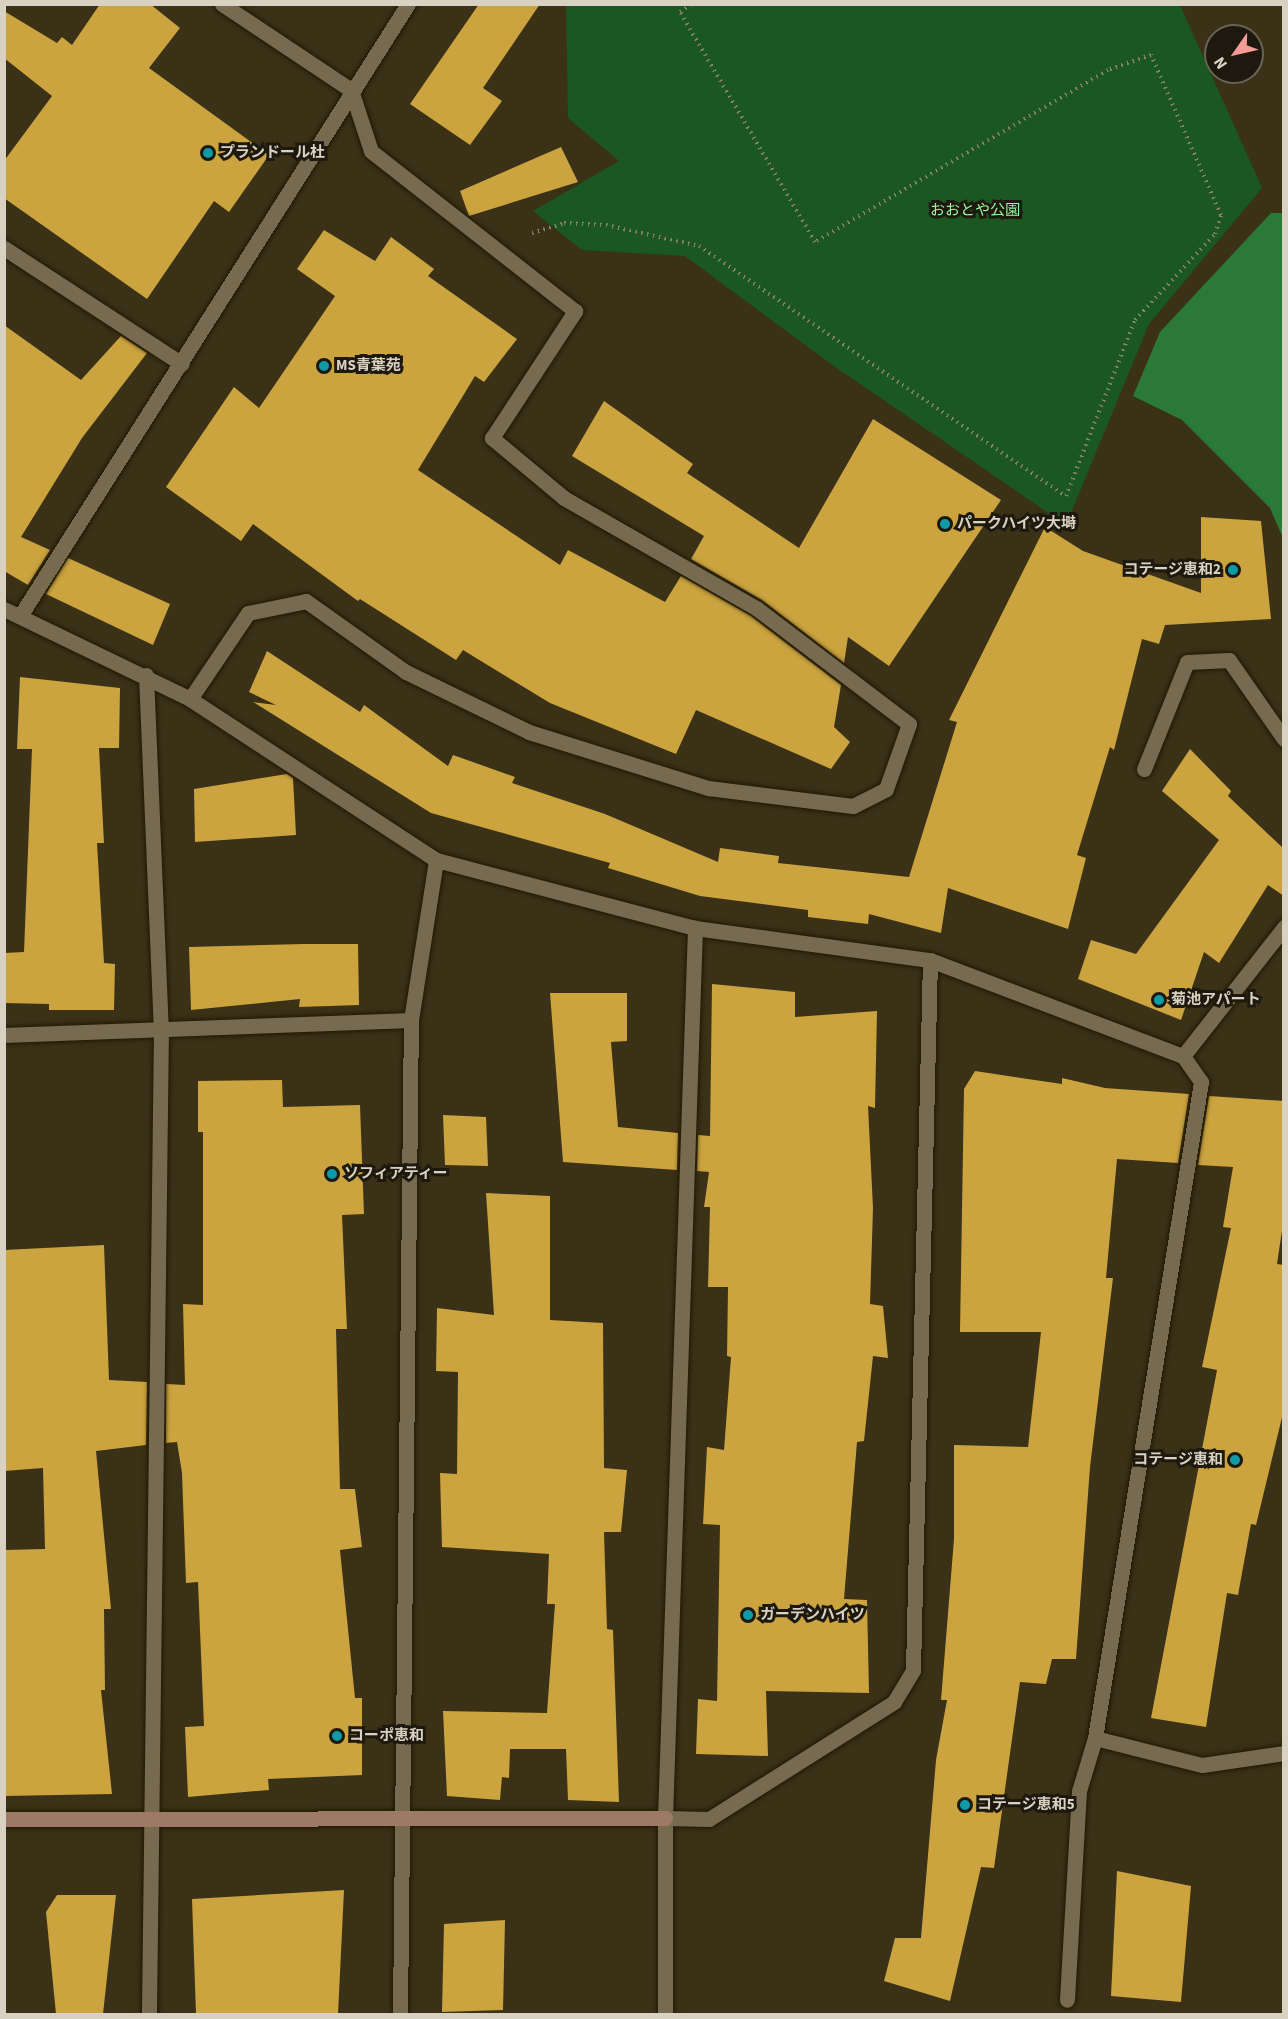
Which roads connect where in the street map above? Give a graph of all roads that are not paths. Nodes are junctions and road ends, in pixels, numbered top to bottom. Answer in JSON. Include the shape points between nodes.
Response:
{"nodes":[{"id":1,"x":222,"y":4,"type":"edge"},
{"id":2,"x":408,"y":4,"type":"edge"},
{"id":3,"x":351,"y":90,"type":"junction"},
{"id":4,"x":4,"y":248,"type":"edge"},
{"id":5,"x":182,"y":364,"type":"junction"},
{"id":6,"x":4,"y":609,"type":"edge"},
{"id":7,"x":20,"y":616,"type":"junction"},
{"id":8,"x":146,"y":675,"type":"junction"},
{"id":9,"x":190,"y":699,"type":"junction"},
{"id":10,"x":1284,"y":739,"type":"edge"},
{"id":11,"x":1144,"y":769,"type":"dead end"},
{"id":12,"x":436,"y":860,"type":"junction"},
{"id":13,"x":1284,"y":927,"type":"edge"},
{"id":14,"x":695,"y":928,"type":"junction"},
{"id":15,"x":930,"y":960,"type":"junction"},
{"id":16,"x":411,"y":1020,"type":"junction"},
{"id":17,"x":161,"y":1028,"type":"junction"},
{"id":18,"x":4,"y":1035,"type":"edge"},
{"id":19,"x":1183,"y":1056,"type":"junction"},
{"id":20,"x":1095,"y":1738,"type":"junction"},
{"id":21,"x":1284,"y":1752,"type":"edge"},
{"id":22,"x":151,"y":1817,"type":"junction"},
{"id":23,"x":403,"y":1818,"type":"junction"},
{"id":24,"x":665,"y":1818,"type":"junction"},
{"id":25,"x":4,"y":1819,"type":"edge"},
{"id":26,"x":1067,"y":2000,"type":"dead end"},
{"id":27,"x":149,"y":2014,"type":"edge"},
{"id":28,"x":400,"y":2014,"type":"edge"},
{"id":29,"x":665,"y":2014,"type":"edge"}],
"edges":[{"from":1,"to":3,"type":"street"},
{"from":2,"to":3,"type":"street"},
{"from":3,"to":5,"type":"street"},
{"from":3,"to":9,"type":"street","via":[[371,151],[575,311],[492,438],[564,498],[756,608],[909,724],[886,789],[853,806],[708,788],[529,732],[406,672],[306,601],[248,613]]},
{"from":4,"to":5,"type":"street"},
{"from":5,"to":7,"type":"street"},
{"from":6,"to":7,"type":"street"},
{"from":7,"to":8,"type":"street"},
{"from":8,"to":9,"type":"street"},
{"from":8,"to":17,"type":"street"},
{"from":9,"to":12,"type":"street"},
{"from":10,"to":11,"type":"street","via":[[1229,660],[1187,662]]},
{"from":12,"to":14,"type":"street"},
{"from":12,"to":16,"type":"street"},
{"from":13,"to":19,"type":"street"},
{"from":14,"to":15,"type":"street"},
{"from":14,"to":24,"type":"street"},
{"from":15,"to":19,"type":"street"},
{"from":15,"to":24,"type":"street","via":[[913,1670],[894,1702],[709,1819]]},
{"from":16,"to":17,"type":"street"},
{"from":16,"to":23,"type":"street"},
{"from":17,"to":18,"type":"street"},
{"from":17,"to":22,"type":"street"},
{"from":19,"to":20,"type":"street","via":[[1202,1082]]},
{"from":20,"to":21,"type":"street","via":[[1202,1765]]},
{"from":20,"to":26,"type":"street","via":[[1079,1791]]},
{"from":22,"to":23,"type":"street"},
{"from":22,"to":25,"type":"street"},
{"from":22,"to":27,"type":"street"},
{"from":23,"to":24,"type":"street"},
{"from":23,"to":28,"type":"street"},
{"from":24,"to":29,"type":"street"}]}
